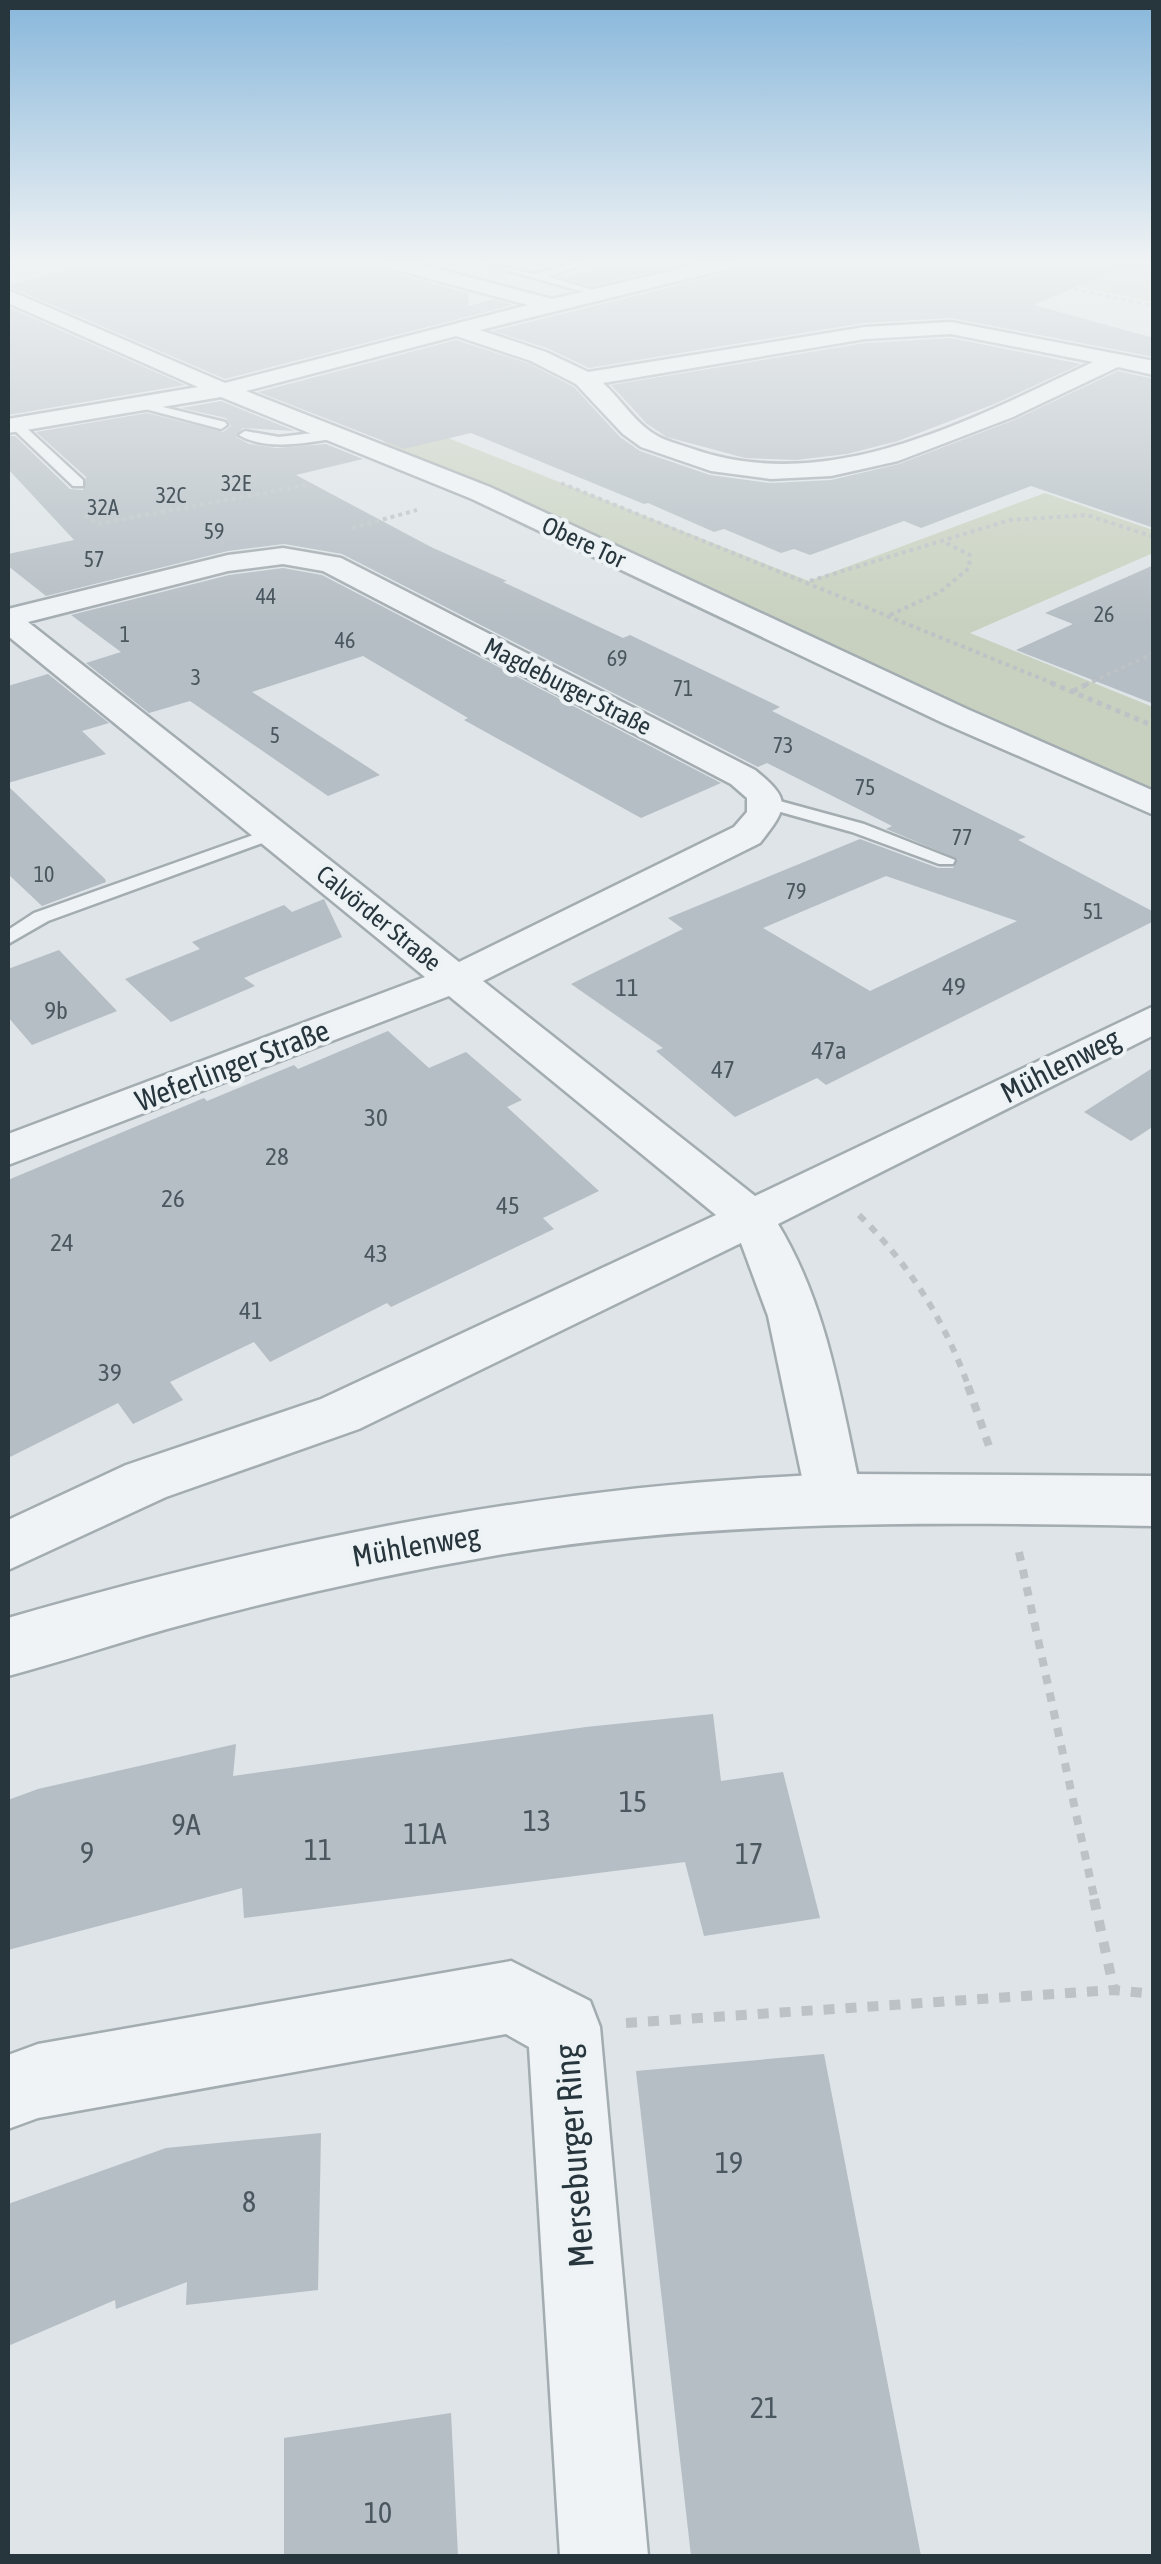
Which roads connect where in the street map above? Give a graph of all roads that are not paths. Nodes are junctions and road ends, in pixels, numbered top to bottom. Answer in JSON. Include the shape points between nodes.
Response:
{"nodes":[{"id":1,"x":208,"y":384,"type":"edge"},
{"id":2,"x":247,"y":384,"type":"edge"},
{"id":3,"x":590,"y":384,"type":"edge"},
{"id":4,"x":1065,"y":384,"type":"edge"},
{"id":5,"x":223,"y":390,"type":"junction"},
{"id":6,"x":138,"y":404,"type":"junction"},
{"id":7,"x":12,"y":425,"type":"edge"},
{"id":8,"x":221,"y":425,"type":"dead end"},
{"id":9,"x":338,"y":434,"type":"junction"},
{"id":10,"x":244,"y":435,"type":"dead end"},
{"id":11,"x":78,"y":483,"type":"road end"},
{"id":12,"x":8,"y":619,"type":"edge"},
{"id":13,"x":765,"y":802,"type":"junction"},
{"id":14,"x":1154,"y":804,"type":"edge"},
{"id":15,"x":273,"y":833,"type":"junction"},
{"id":16,"x":946,"y":860,"type":"dead end"},
{"id":17,"x":8,"y":938,"type":"edge"},
{"id":18,"x":456,"y":979,"type":"junction"},
{"id":19,"x":1154,"y":1018,"type":"edge"},
{"id":20,"x":8,"y":1150,"type":"edge"},
{"id":21,"x":750,"y":1216,"type":"junction"},
{"id":22,"x":1154,"y":1500,"type":"edge"},
{"id":23,"x":835,"y":1501,"type":"junction"},
{"id":24,"x":8,"y":1546,"type":"edge"},
{"id":25,"x":8,"y":1647,"type":"edge"},
{"id":26,"x":8,"y":2092,"type":"edge"},
{"id":27,"x":604,"y":2556,"type":"edge"}],
"edges":[{"from":1,"to":5,"type":"street","name":"Obere Tor"},
{"from":2,"to":5,"type":"street"},
{"from":3,"to":4,"type":"street","via":[[646,440],[721,468],[817,473],[886,458]]},
{"from":5,"to":6,"type":"street"},
{"from":5,"to":9,"type":"street","name":"Obere Tor"},
{"from":6,"to":7,"type":"street"},
{"from":6,"to":8,"type":"lane"},
{"from":7,"to":11,"type":"lane"},
{"from":9,"to":10,"type":"lane","via":[[258,440]]},
{"from":9,"to":14,"type":"street","name":"Obere Tor","via":[[481,493]]},
{"from":12,"to":13,"type":"street","name":"Magdeburger Straße","via":[[228,563],[283,556],[331,564],[743,777],[766,794]]},
{"from":12,"to":15,"type":"street","name":"Calvörder Straße"},
{"from":13,"to":16,"type":"lane"},
{"from":13,"to":18,"type":"street","via":[[765,814],[747,834]]},
{"from":15,"to":17,"type":"lane","via":[[41,917]]},
{"from":15,"to":18,"type":"street","name":"Calvörder Straße"},
{"from":18,"to":20,"type":"street","name":"Weferlinger Straße"},
{"from":18,"to":21,"type":"street","name":"Calvörder Straße"},
{"from":19,"to":21,"type":"street","name":"Mühlenweg"},
{"from":21,"to":23,"type":"street","via":[[785,1283]]},
{"from":21,"to":24,"type":"street","name":"Mühlenweg","via":[[340,1414],[146,1481]]},
{"from":22,"to":23,"type":"street","name":"Mühlenweg"},
{"from":23,"to":25,"type":"street","name":"Mühlenweg","via":[[668,1508],[479,1533],[321,1562]]},
{"from":26,"to":27,"type":"street","name":"Merseburger Ring","via":[[38,2080],[511,1997],[564,2028]]}]}
